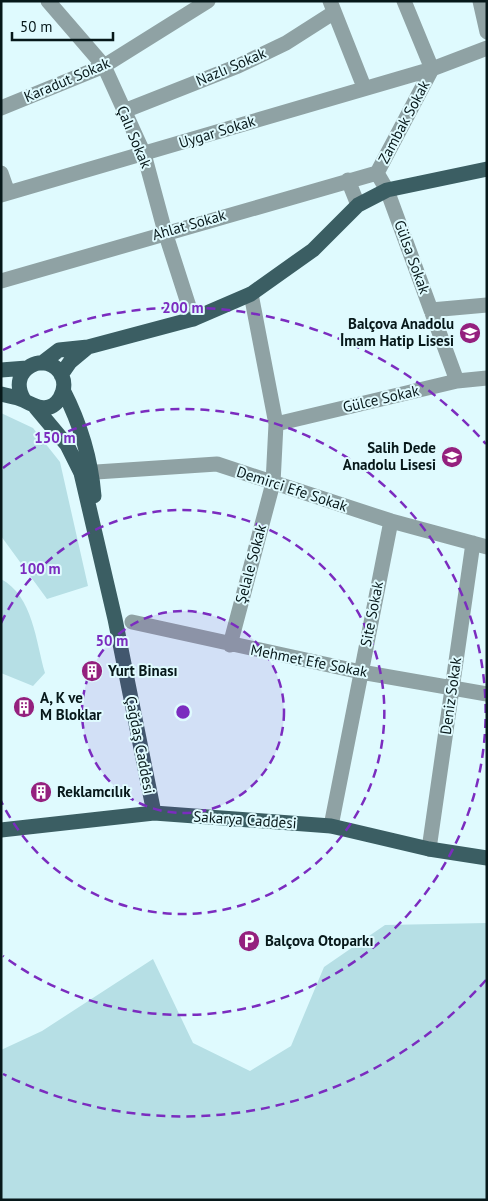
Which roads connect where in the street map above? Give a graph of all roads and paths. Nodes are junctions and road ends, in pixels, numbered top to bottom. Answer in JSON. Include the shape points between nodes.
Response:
{"nodes":[{"id":1,"x":48,"y":1,"type":"edge"},
{"id":2,"x":208,"y":1,"type":"edge"},
{"id":3,"x":404,"y":1,"type":"edge"},
{"id":4,"x":480,"y":1,"type":"edge"},
{"id":5,"x":332,"y":7,"type":"edge"},
{"id":6,"x":487,"y":32,"type":"edge"},
{"id":7,"x":487,"y":48,"type":"edge"},
{"id":8,"x":104,"y":66,"type":"junction"},
{"id":9,"x":432,"y":68,"type":"junction"},
{"id":10,"x":364,"y":87,"type":"junction"},
{"id":11,"x":1,"y":108,"type":"edge"},
{"id":12,"x":124,"y":110,"type":"junction"},
{"id":13,"x":144,"y":154,"type":"junction"},
{"id":14,"x":487,"y":169,"type":"edge"},
{"id":15,"x":1,"y":173,"type":"edge"},
{"id":16,"x":377,"y":173,"type":"junction"},
{"id":17,"x":348,"y":180,"type":"junction"},
{"id":18,"x":387,"y":190,"type":"junction"},
{"id":19,"x":5,"y":194,"type":"edge"},
{"id":20,"x":358,"y":205,"type":"junction"},
{"id":21,"x":165,"y":232,"type":"junction"},
{"id":22,"x":1,"y":281,"type":"edge"},
{"id":23,"x":251,"y":294,"type":"junction"},
{"id":24,"x":487,"y":305,"type":"edge"},
{"id":25,"x":431,"y":310,"type":"junction"},
{"id":26,"x":193,"y":319,"type":"junction"},
{"id":27,"x":88,"y":347,"type":"junction"},
{"id":28,"x":42,"y":363,"type":"junction"},
{"id":29,"x":27,"y":368,"type":"junction"},
{"id":30,"x":1,"y":370,"type":"edge"},
{"id":31,"x":487,"y":378,"type":"edge"},
{"id":32,"x":457,"y":381,"type":"junction"},
{"id":33,"x":62,"y":382,"type":"junction"},
{"id":34,"x":1,"y":394,"type":"edge"},
{"id":35,"x":30,"y":404,"type":"junction"},
{"id":36,"x":276,"y":424,"type":"junction"},
{"id":37,"x":86,"y":473,"type":"junction"},
{"id":38,"x":273,"y":483,"type":"junction"},
{"id":39,"x":391,"y":521,"type":"junction"},
{"id":40,"x":480,"y":545,"type":"edge"},
{"id":41,"x":132,"y":622,"type":"dead end"},
{"id":42,"x":230,"y":645,"type":"junction"},
{"id":43,"x":360,"y":672,"type":"junction"},
{"id":44,"x":452,"y":687,"type":"junction"},
{"id":45,"x":487,"y":694,"type":"edge"},
{"id":46,"x":154,"y":813,"type":"junction"},
{"id":47,"x":331,"y":826,"type":"junction"},
{"id":48,"x":1,"y":830,"type":"edge"},
{"id":49,"x":429,"y":849,"type":"junction"},
{"id":50,"x":487,"y":858,"type":"edge"}],
"edges":[{"from":1,"to":8,"type":"street","name":"Çalı Sokak"},
{"from":2,"to":8,"type":"street","name":"Karadut Sokak"},
{"from":3,"to":9,"type":"street"},
{"from":4,"to":6,"type":"street"},
{"from":5,"to":10,"type":"street"},
{"from":5,"to":12,"type":"street","name":"Nazlı Sokak","via":[[286,43],[238,66]]},
{"from":7,"to":9,"type":"street","name":"Zambak Sokak"},
{"from":8,"to":11,"type":"street","name":"Karadut Sokak"},
{"from":8,"to":12,"type":"street","name":"Çalı Sokak"},
{"from":9,"to":10,"type":"street","name":"Uygar Sokak"},
{"from":9,"to":16,"type":"street","name":"Zambak Sokak"},
{"from":10,"to":13,"type":"street","name":"Uygar Sokak"},
{"from":12,"to":13,"type":"street","name":"Çalı Sokak"},
{"from":13,"to":19,"type":"street","name":"Uygar Sokak"},
{"from":13,"to":21,"type":"street","name":"Çalı Sokak"},
{"from":14,"to":18,"type":"main road"},
{"from":15,"to":19,"type":"street"},
{"from":16,"to":17,"type":"street","name":"Ahlat Sokak"},
{"from":16,"to":18,"type":"street","name":"Gülsa Sokak"},
{"from":17,"to":20,"type":"street"},
{"from":17,"to":21,"type":"street","name":"Ahlat Sokak"},
{"from":18,"to":20,"type":"main road"},
{"from":18,"to":25,"type":"street","name":"Gülsa Sokak"},
{"from":20,"to":23,"type":"main road","via":[[314,250]]},
{"from":21,"to":22,"type":"street","name":"Ahlat Sokak"},
{"from":21,"to":26,"type":"street","name":"Çalı Sokak"},
{"from":23,"to":26,"type":"main road"},
{"from":23,"to":36,"type":"street"},
{"from":24,"to":25,"type":"street"},
{"from":25,"to":32,"type":"street","name":"Gülsa Sokak"},
{"from":26,"to":27,"type":"main road"},
{"from":27,"to":28,"type":"main road","via":[[59,350]]},
{"from":27,"to":33,"type":"main road","via":[[70,362]]},
{"from":28,"to":29,"type":"main road"},
{"from":28,"to":33,"type":"main road","via":[[50,364]]},
{"from":29,"to":30,"type":"main road"},
{"from":29,"to":35,"type":"main road","via":[[19,380],[20,394]]},
{"from":31,"to":32,"type":"street","name":"Gülce Sokak"},
{"from":32,"to":36,"type":"street","name":"Gülce Sokak"},
{"from":33,"to":35,"type":"main road","via":[[56,402],[43,408]]},
{"from":33,"to":37,"type":"main road","name":"Çağdaş Caddesi","via":[[72,407]]},
{"from":34,"to":35,"type":"main road"},
{"from":35,"to":37,"type":"main road","name":"Çağdaş Caddesi","via":[[67,445]]},
{"from":36,"to":38,"type":"street"},
{"from":37,"to":38,"type":"street","name":"Demirci Efe Sokak","via":[[217,464]]},
{"from":37,"to":46,"type":"main road","name":"Çağdaş Caddesi"},
{"from":38,"to":39,"type":"street","name":"Demirci Efe Sokak"},
{"from":38,"to":42,"type":"street","name":"Şelale Sokak"},
{"from":39,"to":40,"type":"street","name":"Demirci Efe Sokak"},
{"from":39,"to":43,"type":"street","name":"Site Sokak"},
{"from":40,"to":44,"type":"street","name":"Deniz Sokak"},
{"from":41,"to":42,"type":"street","name":"Mehmet Efe Sokak"},
{"from":42,"to":43,"type":"street","name":"Mehmet Efe Sokak"},
{"from":43,"to":44,"type":"street","name":"Mehmet Efe Sokak"},
{"from":43,"to":47,"type":"street","name":"Site Sokak"},
{"from":44,"to":45,"type":"street","name":"Mehmet Efe Sokak"},
{"from":44,"to":49,"type":"street","name":"Deniz Sokak"},
{"from":46,"to":47,"type":"main road","name":"Sakarya Caddesi"},
{"from":46,"to":48,"type":"main road","name":"Sakarya Caddesi"},
{"from":47,"to":49,"type":"main road","name":"Sakarya Caddesi"},
{"from":49,"to":50,"type":"main road","name":"Sakarya Caddesi"}]}
